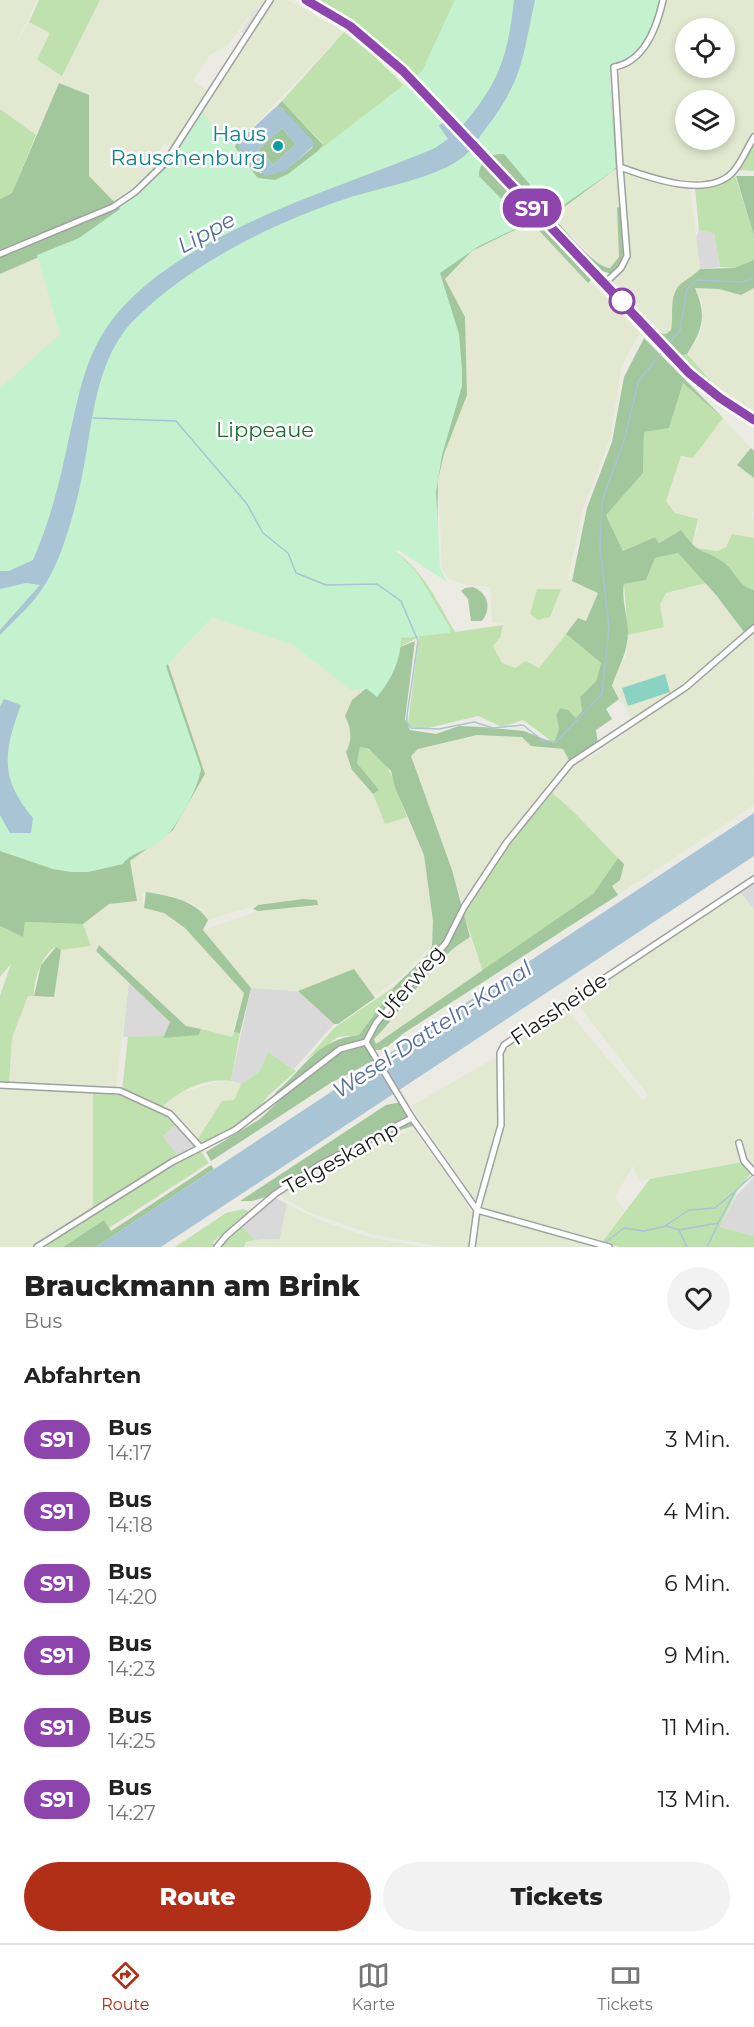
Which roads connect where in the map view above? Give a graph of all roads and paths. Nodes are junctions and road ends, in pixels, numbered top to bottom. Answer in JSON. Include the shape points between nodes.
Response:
{"nodes":[{"id":1,"x":270,"y":0,"type":"edge"},
{"id":2,"x":306,"y":0,"type":"edge"},
{"id":3,"x":663,"y":0,"type":"edge"},
{"id":4,"x":754,"y":137,"type":"edge"},
{"id":5,"x":620,"y":166,"type":"junction"},
{"id":6,"x":0,"y":254,"type":"edge"},
{"id":7,"x":605,"y":283,"type":"junction"},
{"id":8,"x":754,"y":420,"type":"edge"},
{"id":9,"x":754,"y":628,"type":"edge"},
{"id":10,"x":754,"y":879,"type":"edge"},
{"id":11,"x":366,"y":1042,"type":"junction"},
{"id":12,"x":0,"y":1085,"type":"edge"},
{"id":13,"x":412,"y":1118,"type":"junction"},
{"id":14,"x":739,"y":1143,"type":"dead end"},
{"id":15,"x":200,"y":1148,"type":"junction"},
{"id":16,"x":754,"y":1172,"type":"edge"},
{"id":17,"x":477,"y":1210,"type":"junction"},
{"id":18,"x":37,"y":1247,"type":"edge"},
{"id":19,"x":217,"y":1247,"type":"edge"},
{"id":20,"x":472,"y":1247,"type":"edge"},
{"id":21,"x":609,"y":1247,"type":"edge"}],
"edges":[{"from":1,"to":6,"type":"street","via":[[165,163],[147,181],[113,207]]},
{"from":2,"to":7,"type":"main road","via":[[375,45]]},
{"from":3,"to":5,"type":"street","via":[[645,47],[628,63],[614,67]]},
{"from":4,"to":5,"type":"street","via":[[732,173],[711,183],[670,182]]},
{"from":5,"to":7,"type":"street","via":[[627,256]]},
{"from":7,"to":8,"type":"main road","via":[[698,381]]},
{"from":9,"to":11,"type":"street","name":"Uferweg","via":[[686,687],[571,763],[501,851],[464,907],[446,943],[376,1023]]},
{"from":10,"to":17,"type":"street","name":"Flassheide","via":[[504,1045],[500,1053],[501,1125]]},
{"from":11,"to":13,"type":"street"},
{"from":11,"to":15,"type":"street","name":"Uferweg","via":[[340,1049],[235,1130]]},
{"from":12,"to":15,"type":"street","via":[[120,1091],[170,1114]]},
{"from":13,"to":17,"type":"street"},
{"from":13,"to":19,"type":"street","name":"Telgeskamp","via":[[319,1166],[275,1194]]},
{"from":14,"to":16,"type":"street","via":[[744,1161]]},
{"from":15,"to":18,"type":"street","name":"Uferweg"},
{"from":17,"to":20,"type":"street"},
{"from":17,"to":21,"type":"street"}]}
